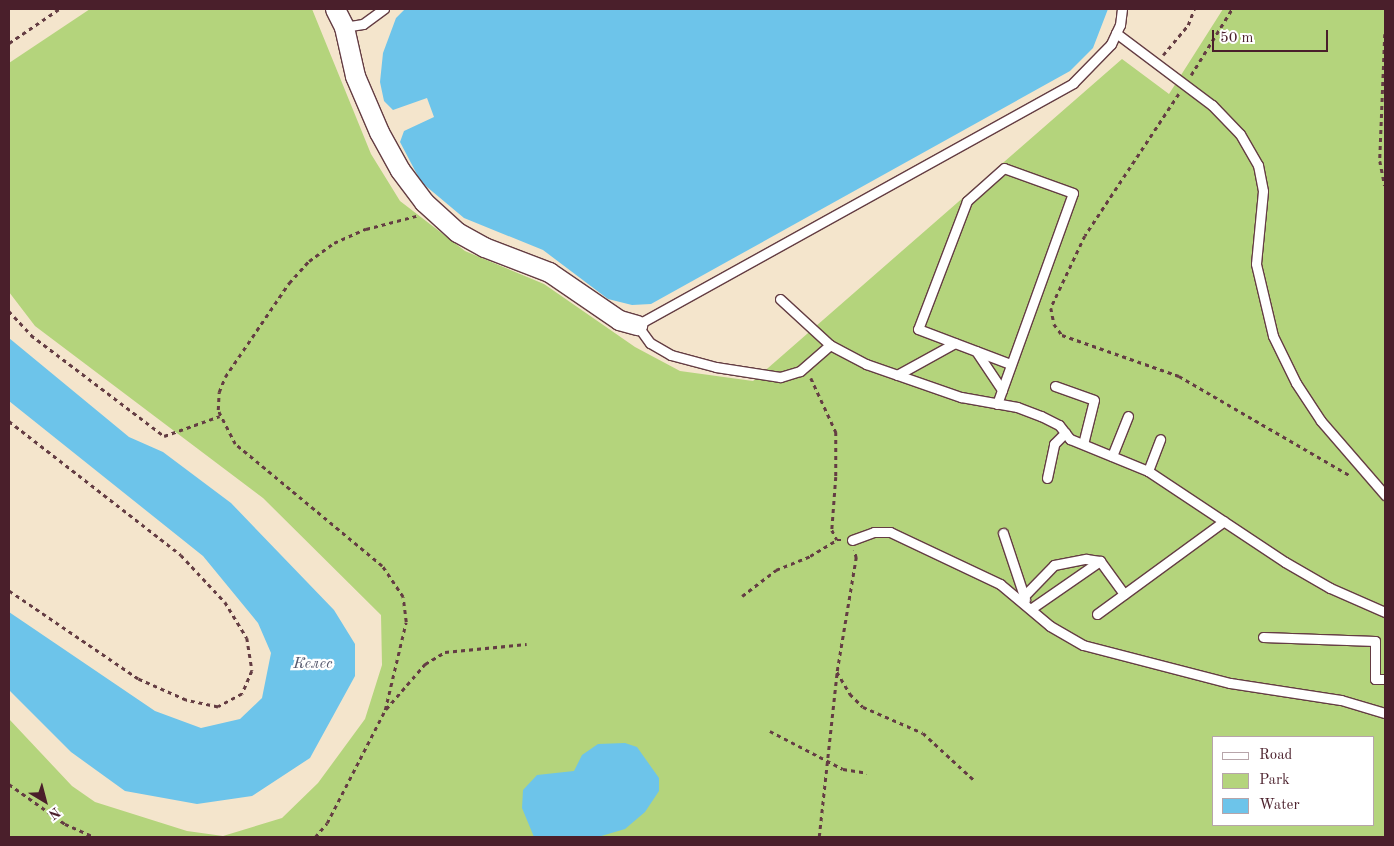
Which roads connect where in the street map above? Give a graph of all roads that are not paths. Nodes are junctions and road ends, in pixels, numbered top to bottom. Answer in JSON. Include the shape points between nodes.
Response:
{"nodes":[{"id":1,"x":334,"y":9,"type":"edge"},
{"id":2,"x":384,"y":9,"type":"edge"},
{"id":3,"x":1122,"y":9,"type":"edge"},
{"id":4,"x":344,"y":28,"type":"junction"},
{"id":5,"x":1116,"y":33,"type":"junction"},
{"id":6,"x":780,"y":299,"type":"dead end"},
{"id":7,"x":637,"y":325,"type":"junction"},
{"id":8,"x":955,"y":343,"type":"junction"},
{"id":9,"x":830,"y":345,"type":"junction"},
{"id":10,"x":976,"y":351,"type":"junction"},
{"id":11,"x":1010,"y":364,"type":"junction"},
{"id":12,"x":898,"y":375,"type":"junction"},
{"id":13,"x":1055,"y":386,"type":"dead end"},
{"id":14,"x":1002,"y":390,"type":"junction"},
{"id":15,"x":997,"y":404,"type":"junction"},
{"id":16,"x":1128,"y":416,"type":"dead end"},
{"id":17,"x":1065,"y":433,"type":"junction"},
{"id":18,"x":1160,"y":439,"type":"dead end"},
{"id":19,"x":1083,"y":444,"type":"junction"},
{"id":20,"x":1112,"y":456,"type":"junction"},
{"id":21,"x":1148,"y":471,"type":"junction"},
{"id":22,"x":1047,"y":478,"type":"dead end"},
{"id":23,"x":1385,"y":495,"type":"edge"},
{"id":24,"x":1224,"y":521,"type":"junction"},
{"id":25,"x":1003,"y":533,"type":"dead end"},
{"id":26,"x":852,"y":540,"type":"road end"},
{"id":27,"x":1100,"y":561,"type":"junction"},
{"id":28,"x":1124,"y":594,"type":"junction"},
{"id":29,"x":1028,"y":603,"type":"junction"},
{"id":30,"x":1385,"y":612,"type":"edge"},
{"id":31,"x":1097,"y":614,"type":"dead end"},
{"id":32,"x":1263,"y":637,"type":"dead end"},
{"id":33,"x":1385,"y":679,"type":"edge"},
{"id":34,"x":1385,"y":713,"type":"edge"}],
"edges":[{"from":1,"to":4,"type":"street"},
{"from":2,"to":4,"type":"lane","via":[[363,24]]},
{"from":3,"to":5,"type":"lane"},
{"from":4,"to":7,"type":"street","via":[[355,76],[380,132],[400,170],[435,212],[464,236],[549,272],[619,320]]},
{"from":5,"to":7,"type":"lane","via":[[1094,64],[1073,83]]},
{"from":5,"to":23,"type":"lane","via":[[1212,105],[1240,134],[1258,165],[1263,191],[1256,264],[1273,336],[1296,383],[1320,421]]},
{"from":6,"to":9,"type":"lane"},
{"from":7,"to":9,"type":"lane","via":[[650,343],[671,355],[716,367],[780,377],[806,367]]},
{"from":8,"to":10,"type":"lane"},
{"from":8,"to":11,"type":"lane","via":[[918,329],[966,201],[1004,168],[1073,192]]},
{"from":8,"to":12,"type":"lane"},
{"from":9,"to":12,"type":"lane"},
{"from":10,"to":11,"type":"lane"},
{"from":10,"to":14,"type":"lane"},
{"from":11,"to":14,"type":"lane"},
{"from":12,"to":15,"type":"lane","via":[[962,397]]},
{"from":13,"to":19,"type":"lane","via":[[1094,400]]},
{"from":14,"to":15,"type":"lane"},
{"from":15,"to":17,"type":"lane","via":[[1040,416],[1059,425]]},
{"from":16,"to":20,"type":"lane"},
{"from":17,"to":19,"type":"lane"},
{"from":17,"to":22,"type":"lane","via":[[1054,444]]},
{"from":18,"to":21,"type":"lane"},
{"from":19,"to":20,"type":"lane"},
{"from":20,"to":21,"type":"lane"},
{"from":21,"to":24,"type":"lane"},
{"from":24,"to":28,"type":"lane"},
{"from":24,"to":30,"type":"lane","via":[[1322,583]]},
{"from":25,"to":29,"type":"lane"},
{"from":26,"to":29,"type":"lane","via":[[874,532],[890,532],[1000,584]]},
{"from":27,"to":28,"type":"lane"},
{"from":27,"to":29,"type":"lane"},
{"from":27,"to":29,"type":"lane","via":[[1086,559],[1054,566]]},
{"from":28,"to":31,"type":"lane"},
{"from":29,"to":34,"type":"lane","via":[[1050,626],[1083,645],[1230,683],[1341,700]]},
{"from":32,"to":33,"type":"lane","via":[[1375,641],[1375,679]]}]}
